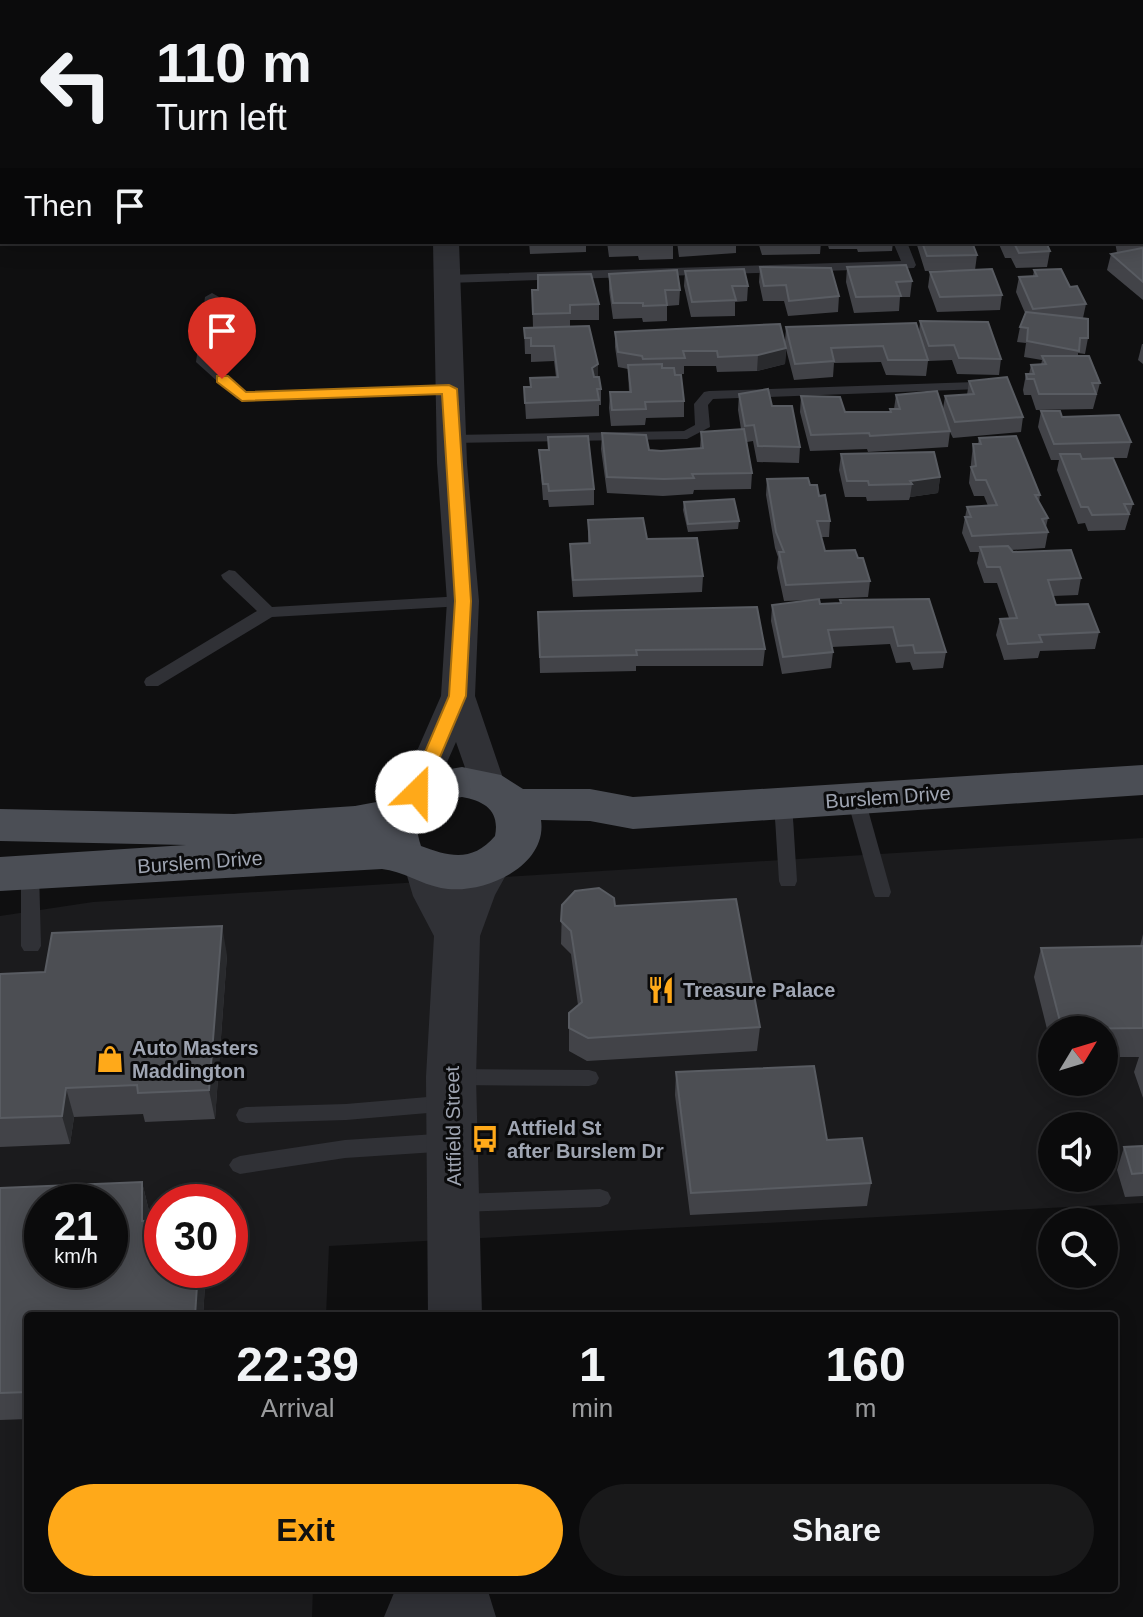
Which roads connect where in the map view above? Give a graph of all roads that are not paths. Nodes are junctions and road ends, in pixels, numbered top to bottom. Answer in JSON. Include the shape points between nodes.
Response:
{"nodes":[{"id":1,"x":446,"y":244,"type":"edge"},
{"id":2,"x":901,"y":244,"type":"edge"},
{"id":3,"x":447,"y":279,"type":"junction"},
{"id":4,"x":212,"y":297,"type":"dead end"},
{"id":5,"x":975,"y":386,"type":"edge"},
{"id":6,"x":449,"y":389,"type":"junction"},
{"id":7,"x":451,"y":439,"type":"junction"},
{"id":8,"x":229,"y":575,"type":"dead end"},
{"id":9,"x":463,"y":601,"type":"junction"},
{"id":10,"x":268,"y":612,"type":"junction"},
{"id":11,"x":152,"y":682,"type":"dead end"},
{"id":12,"x":458,"y":696,"type":"junction"},
{"id":13,"x":1143,"y":780,"type":"edge"},
{"id":14,"x":856,"y":799,"type":"junction"},
{"id":15,"x":783,"y":803,"type":"junction"},
{"id":16,"x":501,"y":824,"type":"junction"},
{"id":17,"x":0,"y":825,"type":"edge"},
{"id":18,"x":410,"y":832,"type":"junction"},
{"id":19,"x":15,"y":873,"type":"edge"},
{"id":20,"x":788,"y":881,"type":"dead end"},
{"id":21,"x":882,"y":892,"type":"dead end"},
{"id":22,"x":457,"y":936,"type":"junction"},
{"id":23,"x":31,"y":946,"type":"dead end"},
{"id":24,"x":589,"y":1078,"type":"dead end"},
{"id":25,"x":453,"y":1107,"type":"junction"},
{"id":26,"x":246,"y":1115,"type":"dead end"},
{"id":27,"x":240,"y":1165,"type":"dead end"},
{"id":28,"x":600,"y":1198,"type":"dead end"},
{"id":29,"x":455,"y":1203,"type":"junction"},
{"id":30,"x":455,"y":1312,"type":"edge"},
{"id":31,"x":424,"y":1592,"type":"edge"},
{"id":32,"x":458,"y":1592,"type":"edge"},
{"id":33,"x":414,"y":1617,"type":"edge"},
{"id":34,"x":466,"y":1617,"type":"edge"}],
"edges":[{"from":1,"to":3,"type":"street"},
{"from":2,"to":3,"type":"lane","via":[[909,265]]},
{"from":3,"to":6,"type":"street"},
{"from":4,"to":6,"type":"lane","via":[[203,362],[242,396]]},
{"from":5,"to":7,"type":"lane","via":[[709,395],[701,404],[703,427],[687,435]]},
{"from":6,"to":7,"type":"street"},
{"from":7,"to":9,"type":"street"},
{"from":8,"to":10,"type":"lane"},
{"from":9,"to":10,"type":"lane"},
{"from":9,"to":12,"type":"street"},
{"from":10,"to":11,"type":"lane"},
{"from":12,"to":16,"type":"street"},
{"from":12,"to":18,"type":"street"},
{"from":13,"to":14,"type":"main road","name":"Burslem Drive"},
{"from":14,"to":15,"type":"main road","name":"Burslem Drive"},
{"from":14,"to":21,"type":"lane"},
{"from":15,"to":16,"type":"main road","name":"Burslem Drive","via":[[633,813],[592,830]]},
{"from":15,"to":20,"type":"lane"},
{"from":16,"to":18,"type":"main road","name":"Burslem Drive","via":[[458,872]]},
{"from":16,"to":18,"type":"main road","name":"Burslem Drive","via":[[452,782]]},
{"from":16,"to":22,"type":"street","name":"Attfield Street"},
{"from":17,"to":18,"type":"main road","name":"Burslem Drive","via":[[234,830],[355,822]]},
{"from":18,"to":19,"type":"main road","name":"Burslem Drive"},
{"from":18,"to":22,"type":"street"},
{"from":19,"to":23,"type":"lane"},
{"from":22,"to":25,"type":"street","name":"Attfield Street"},
{"from":24,"to":25,"type":"lane"},
{"from":25,"to":26,"type":"lane"},
{"from":25,"to":27,"type":"lane","via":[[345,1149]]},
{"from":25,"to":29,"type":"street","name":"Attfield Street"},
{"from":28,"to":29,"type":"lane"},
{"from":29,"to":30,"type":"street","name":"Attfield Street"},
{"from":31,"to":33,"type":"street"},
{"from":32,"to":34,"type":"street"}]}
